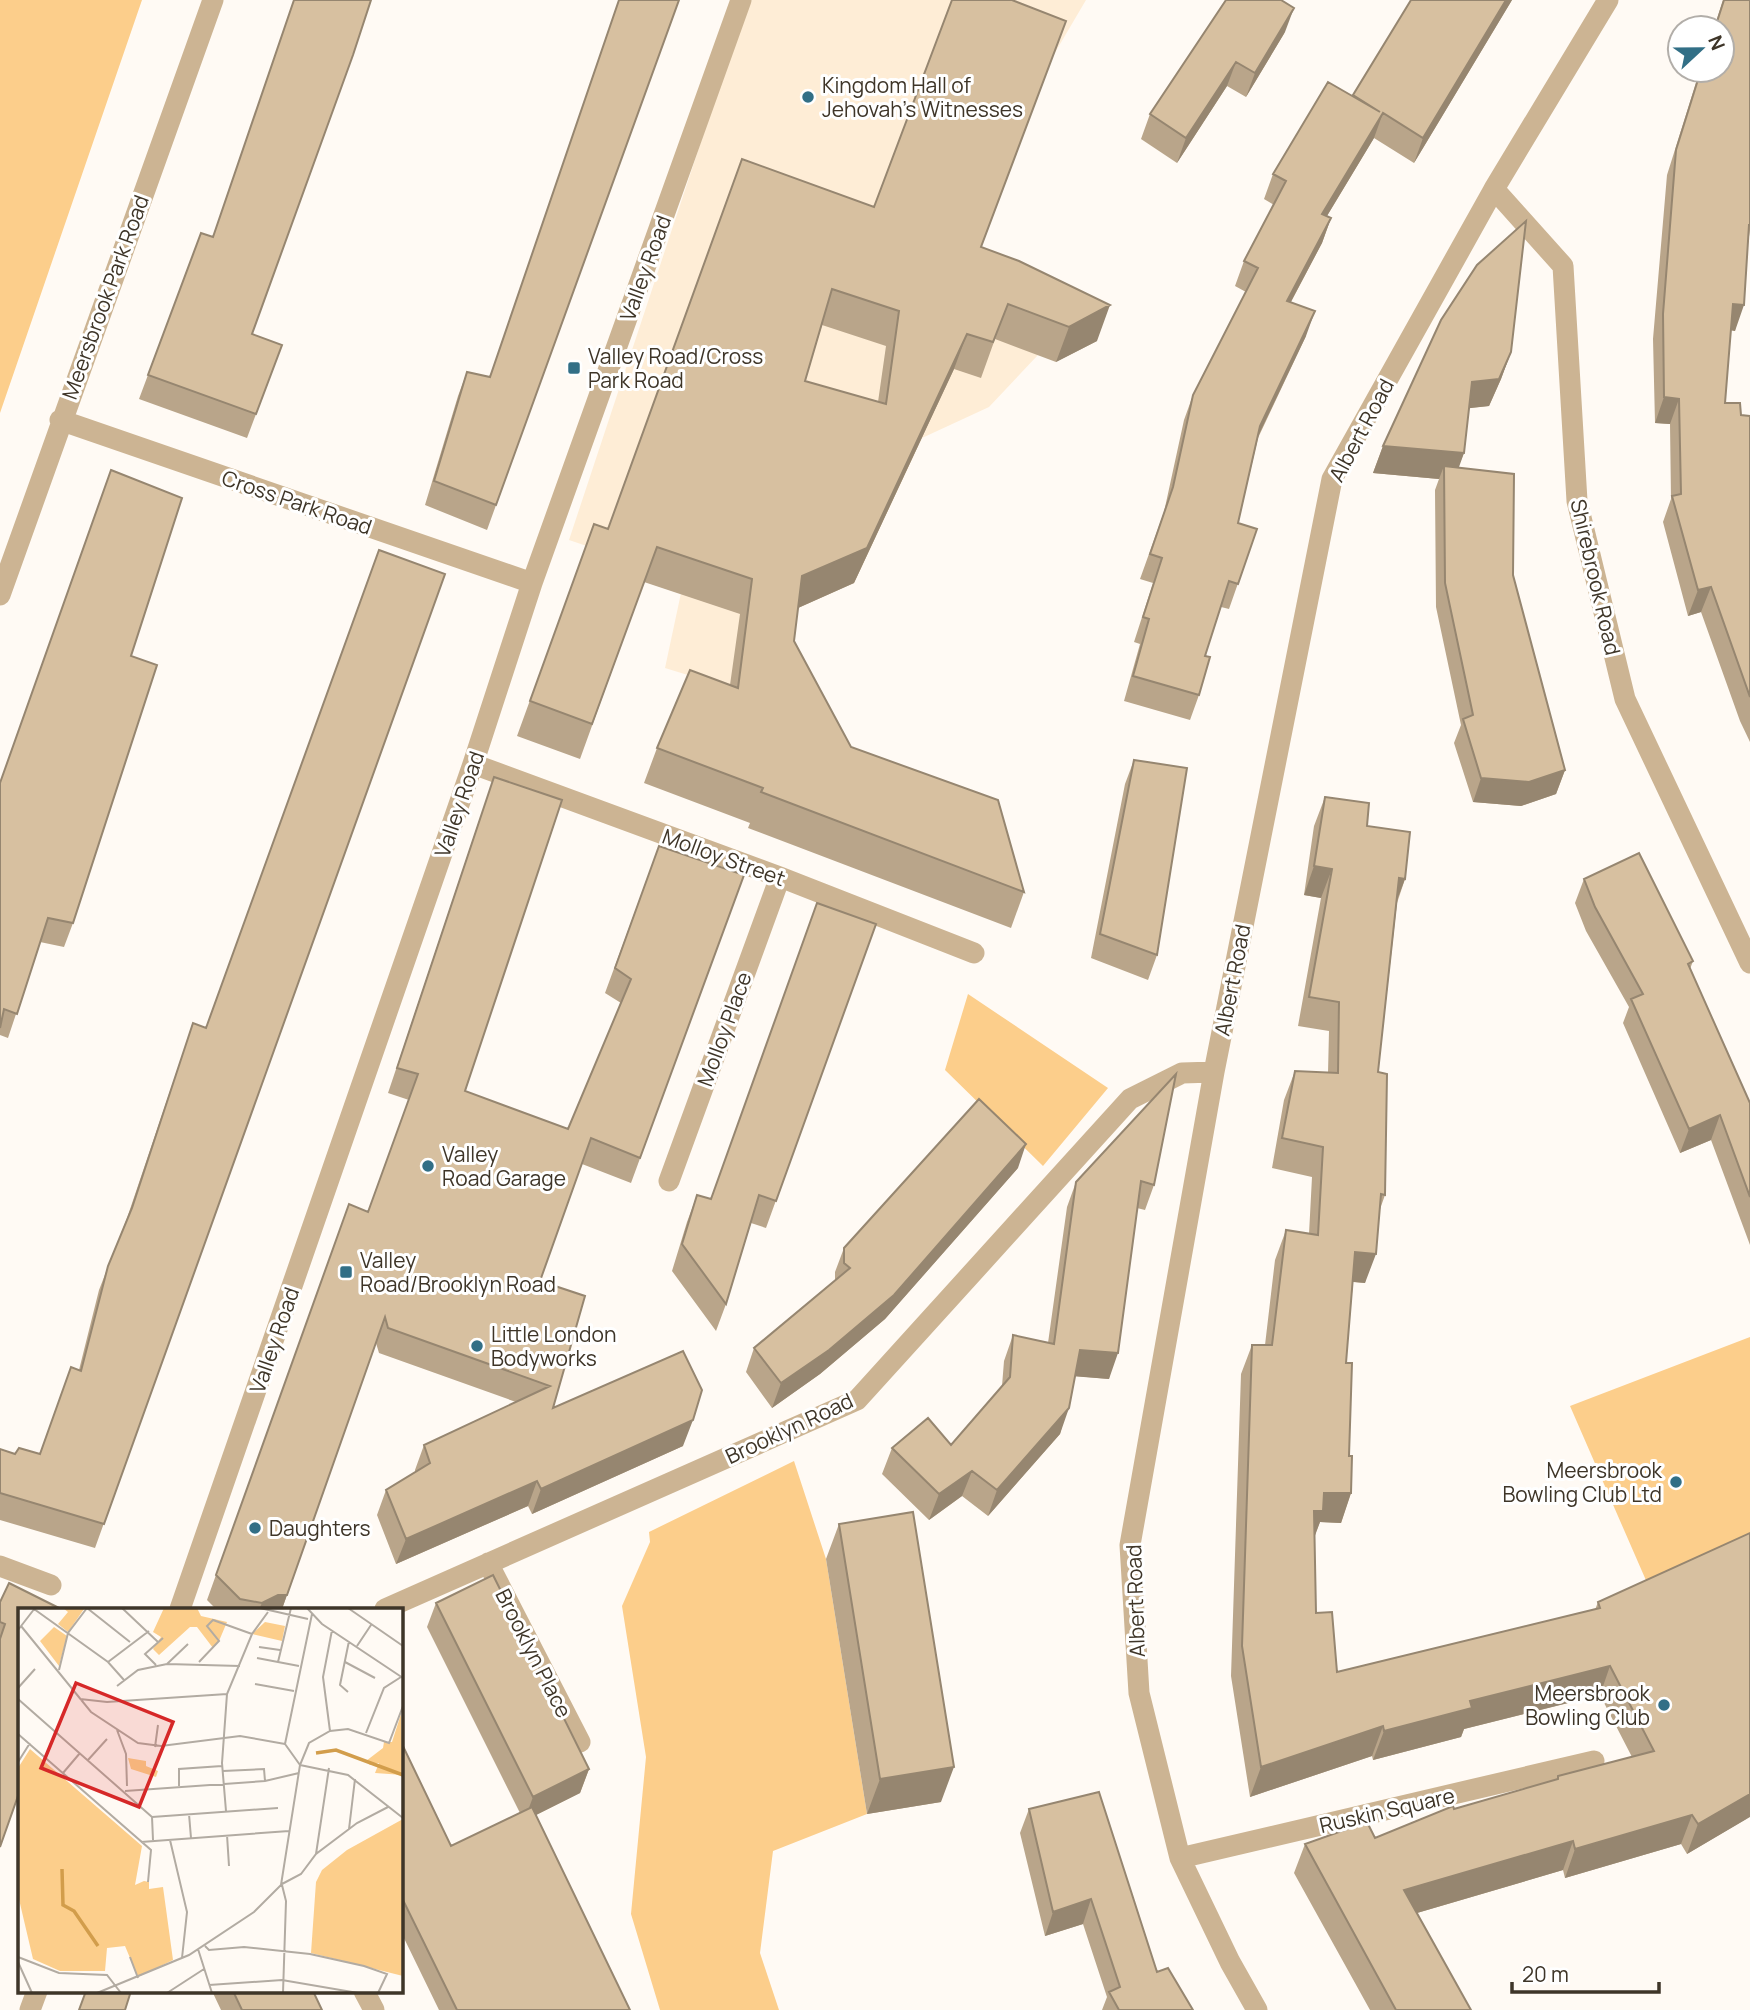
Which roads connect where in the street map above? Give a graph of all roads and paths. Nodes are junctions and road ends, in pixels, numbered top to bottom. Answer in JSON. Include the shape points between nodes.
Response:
{"nodes":[{"id":1,"x":213,"y":0,"type":"edge"},
{"id":2,"x":741,"y":0,"type":"edge"},
{"id":3,"x":1608,"y":0,"type":"edge"},
{"id":4,"x":1494,"y":189,"type":"junction"},
{"id":5,"x":61,"y":420,"type":"junction"},
{"id":6,"x":532,"y":583,"type":"junction"},
{"id":7,"x":0,"y":595,"type":"edge"},
{"id":8,"x":473,"y":764,"type":"junction"},
{"id":9,"x":780,"y":877,"type":"junction"},
{"id":10,"x":974,"y":953,"type":"dead end"},
{"id":11,"x":1750,"y":963,"type":"edge"},
{"id":12,"x":1214,"y":1072,"type":"junction"},
{"id":13,"x":669,"y":1181,"type":"dead end"},
{"id":14,"x":488,"y":1563,"type":"junction"},
{"id":15,"x":0,"y":1566,"type":"edge"},
{"id":16,"x":51,"y":1585,"type":"dead end"},
{"id":17,"x":180,"y":1608,"type":"edge"},
{"id":18,"x":387,"y":1608,"type":"edge"},
{"id":19,"x":580,"y":1742,"type":"dead end"},
{"id":20,"x":1594,"y":1761,"type":"dead end"},
{"id":21,"x":1180,"y":1858,"type":"junction"},
{"id":22,"x":36,"y":1993,"type":"edge"},
{"id":23,"x":365,"y":1993,"type":"edge"},
{"id":24,"x":30,"y":2010,"type":"edge"},
{"id":25,"x":374,"y":2010,"type":"edge"},
{"id":26,"x":1257,"y":2010,"type":"edge"}],
"edges":[{"from":1,"to":5,"type":"street","name":"Meersbrook Park Road"},
{"from":2,"to":6,"type":"street","name":"Valley Road"},
{"from":3,"to":4,"type":"street","name":"Albert Road"},
{"from":4,"to":11,"type":"street","name":"Shirebrook Road","via":[[1563,266],[1577,501],[1625,699]]},
{"from":4,"to":12,"type":"street","name":"Albert Road","via":[[1332,479]]},
{"from":5,"to":6,"type":"street","name":"Cross Park Road"},
{"from":5,"to":7,"type":"street","name":"Meersbrook Park Road"},
{"from":6,"to":8,"type":"street","name":"Valley Road"},
{"from":8,"to":9,"type":"street","name":"Molloy Street"},
{"from":8,"to":17,"type":"street","name":"Valley Road"},
{"from":9,"to":10,"type":"street","name":"Molloy Street"},
{"from":9,"to":13,"type":"street","name":"Molloy Place"},
{"from":12,"to":14,"type":"street","name":"Brooklyn Road","via":[[1182,1073],[1130,1099],[857,1400]]},
{"from":12,"to":21,"type":"street","name":"Albert Road","via":[[1130,1545],[1139,1693]]},
{"from":14,"to":18,"type":"street","name":"Brooklyn Road"},
{"from":14,"to":19,"type":"street","name":"Brooklyn Place"},
{"from":15,"to":16,"type":"street"},
{"from":20,"to":21,"type":"street","name":"Ruskin Square"},
{"from":21,"to":26,"type":"street","name":"Albert Road"},
{"from":22,"to":24,"type":"street"},
{"from":23,"to":25,"type":"street"}]}
